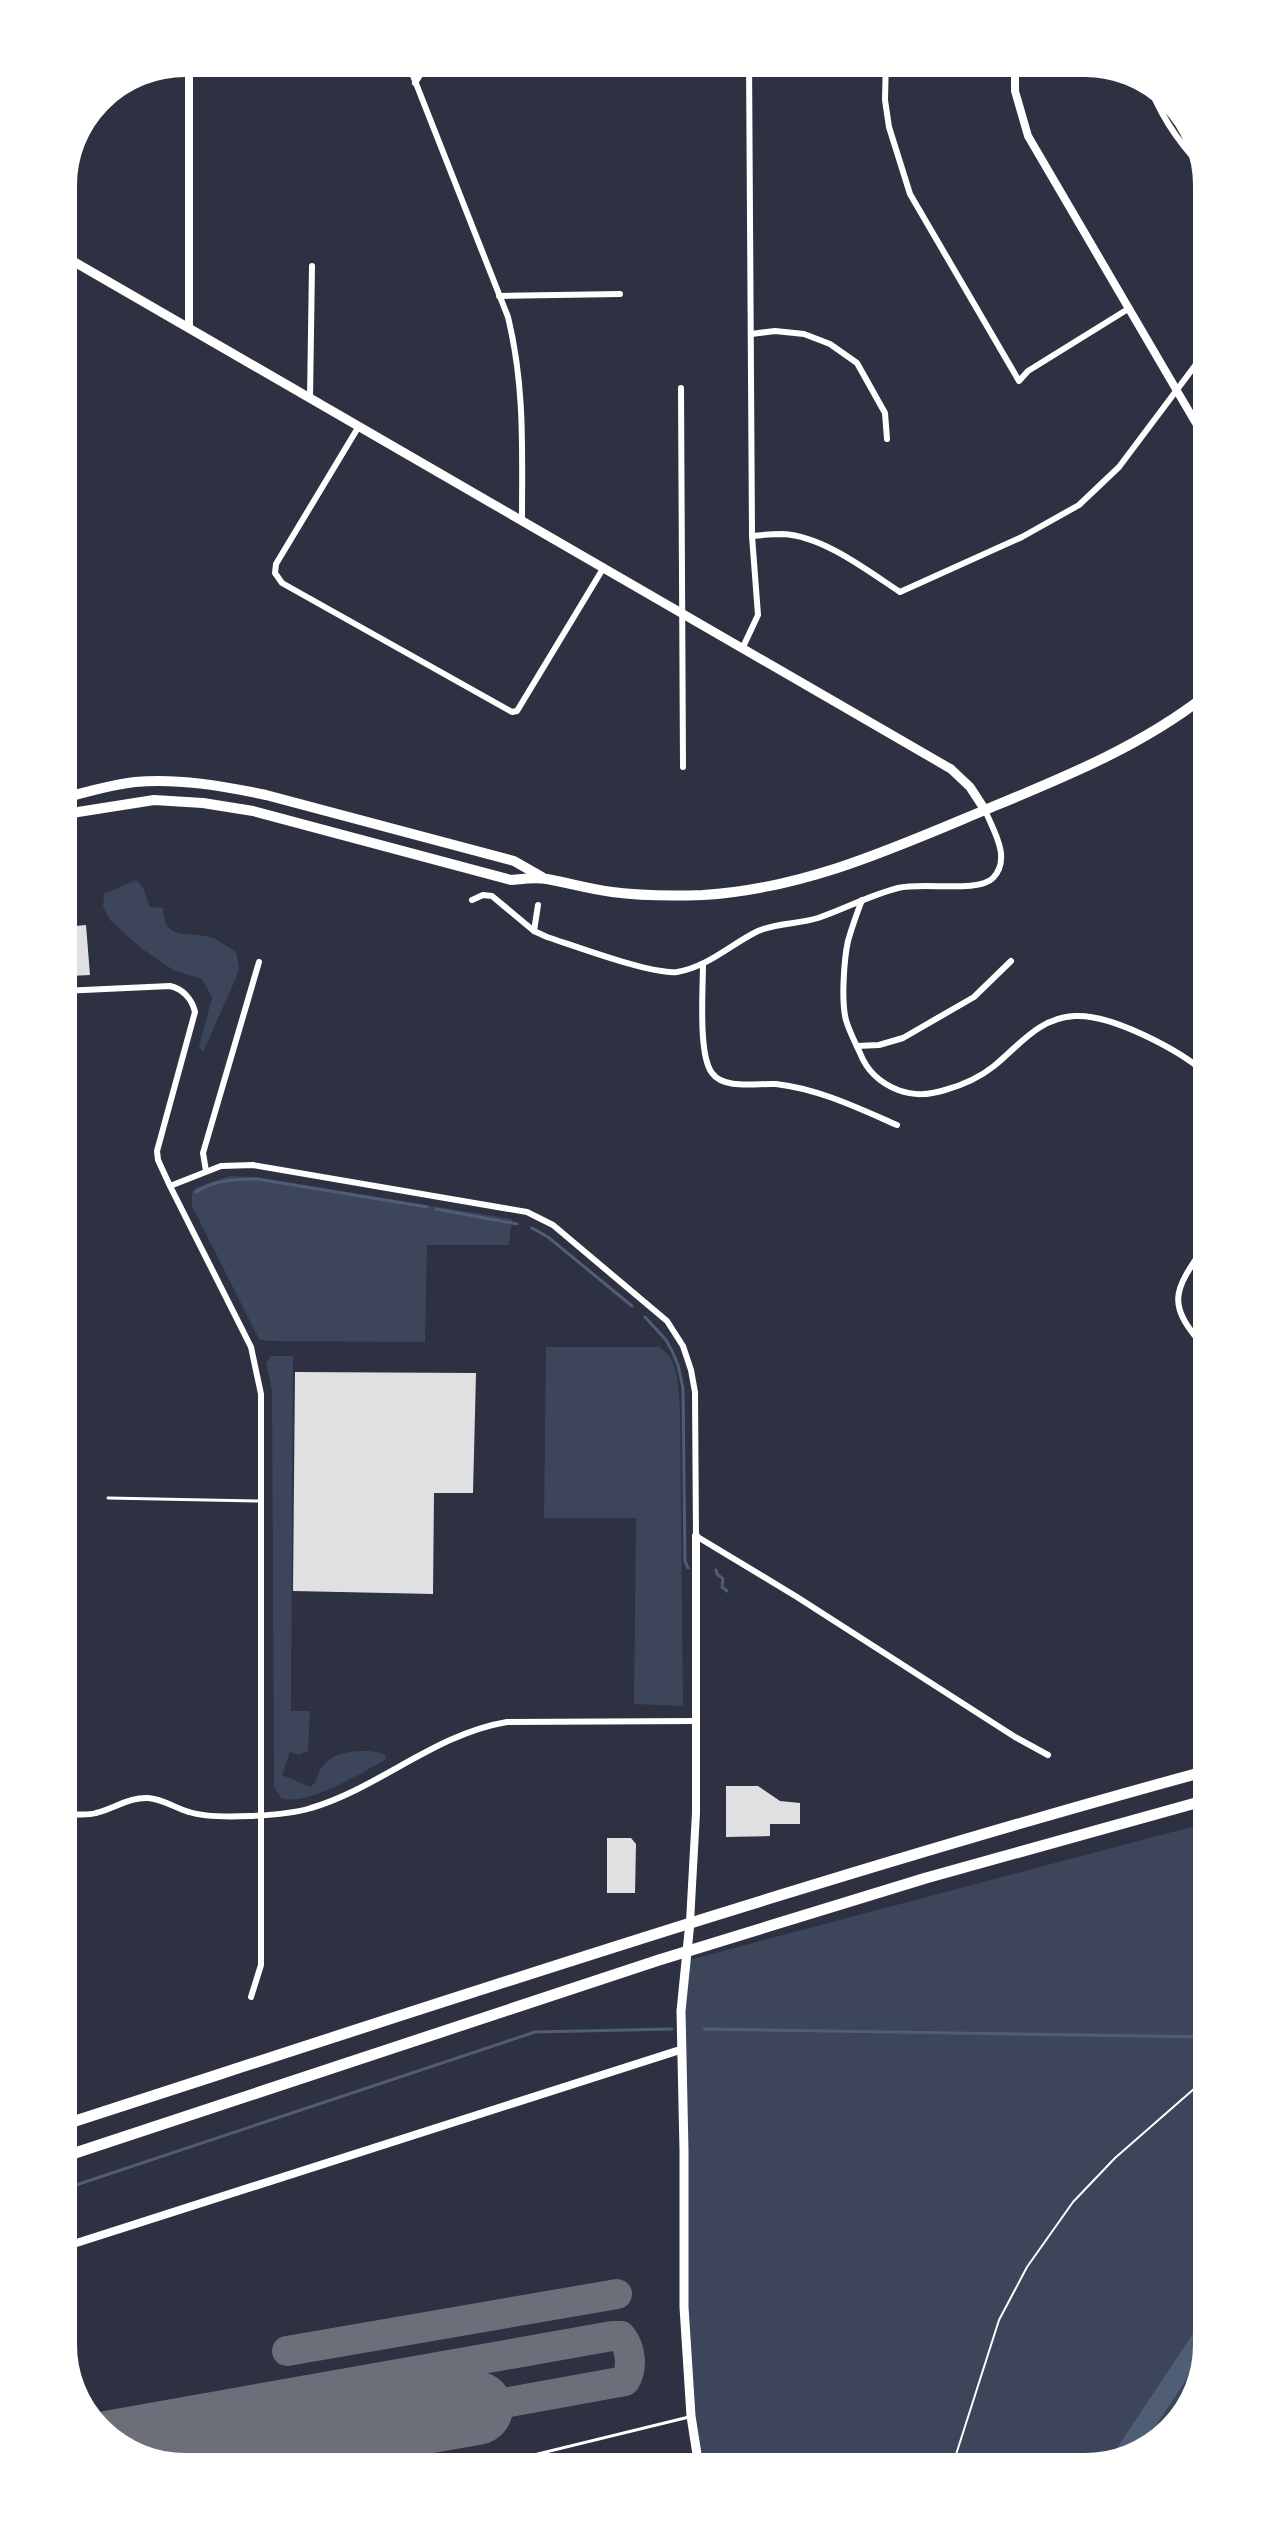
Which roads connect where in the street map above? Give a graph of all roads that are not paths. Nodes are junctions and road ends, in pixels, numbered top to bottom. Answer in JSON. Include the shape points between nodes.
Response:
{"nodes":[{"id":1,"x":189,"y":72,"type":"edge"},
{"id":2,"x":411,"y":72,"type":"edge"},
{"id":3,"x":422,"y":72,"type":"edge"},
{"id":4,"x":749,"y":72,"type":"edge"},
{"id":5,"x":886,"y":72,"type":"edge"},
{"id":6,"x":1015,"y":72,"type":"edge"},
{"id":7,"x":415,"y":83,"type":"junction"},
{"id":8,"x":1153,"y":94,"type":"edge"},
{"id":9,"x":1194,"y":158,"type":"edge"},
{"id":10,"x":72,"y":260,"type":"edge"},
{"id":11,"x":312,"y":266,"type":"dead end"},
{"id":12,"x":620,"y":294,"type":"dead end"},
{"id":13,"x":499,"y":296,"type":"junction"},
{"id":14,"x":1128,"y":309,"type":"junction"},
{"id":15,"x":189,"y":328,"type":"junction"},
{"id":16,"x":751,"y":334,"type":"junction"},
{"id":17,"x":1198,"y":362,"type":"edge"},
{"id":18,"x":681,"y":388,"type":"dead end"},
{"id":19,"x":1177,"y":391,"type":"junction"},
{"id":20,"x":310,"y":398,"type":"junction"},
{"id":21,"x":359,"y":426,"type":"junction"},
{"id":22,"x":1198,"y":427,"type":"edge"},
{"id":23,"x":887,"y":439,"type":"dead end"},
{"id":24,"x":522,"y":520,"type":"junction"},
{"id":25,"x":752,"y":536,"type":"junction"},
{"id":26,"x":604,"y":567,"type":"junction"},
{"id":27,"x":682,"y":612,"type":"junction"},
{"id":28,"x":743,"y":647,"type":"junction"},
{"id":29,"x":1198,"y":701,"type":"edge"},
{"id":30,"x":683,"y":767,"type":"dead end"},
{"id":31,"x":72,"y":797,"type":"edge"},
{"id":32,"x":985,"y":810,"type":"junction"},
{"id":33,"x":72,"y":814,"type":"edge"},
{"id":34,"x":544,"y":878,"type":"junction"},
{"id":35,"x":472,"y":900,"type":"dead end"},
{"id":36,"x":862,"y":900,"type":"junction"},
{"id":37,"x":538,"y":905,"type":"dead end"},
{"id":38,"x":534,"y":931,"type":"junction"},
{"id":39,"x":1011,"y":961,"type":"dead end"},
{"id":40,"x":259,"y":962,"type":"dead end"},
{"id":41,"x":703,"y":964,"type":"junction"},
{"id":42,"x":72,"y":991,"type":"edge"},
{"id":43,"x":857,"y":1046,"type":"junction"},
{"id":44,"x":1198,"y":1068,"type":"edge"},
{"id":45,"x":897,"y":1125,"type":"dead end"},
{"id":46,"x":206,"y":1171,"type":"junction"},
{"id":47,"x":170,"y":1186,"type":"junction"},
{"id":48,"x":1198,"y":1256,"type":"edge"},
{"id":49,"x":1198,"y":1340,"type":"edge"},
{"id":50,"x":108,"y":1498,"type":"dead end"},
{"id":51,"x":260,"y":1501,"type":"junction"},
{"id":52,"x":696,"y":1536,"type":"junction"},
{"id":53,"x":697,"y":1721,"type":"junction"},
{"id":54,"x":1048,"y":1755,"type":"dead end"},
{"id":55,"x":1198,"y":1773,"type":"edge"},
{"id":56,"x":1198,"y":1802,"type":"edge"},
{"id":57,"x":72,"y":1814,"type":"edge"},
{"id":58,"x":260,"y":1815,"type":"junction"},
{"id":59,"x":690,"y":1922,"type":"junction"},
{"id":60,"x":687,"y":1951,"type":"junction"},
{"id":61,"x":251,"y":1997,"type":"dead end"},
{"id":62,"x":680,"y":2050,"type":"junction"},
{"id":63,"x":72,"y":2122,"type":"edge"},
{"id":64,"x":72,"y":2154,"type":"edge"},
{"id":65,"x":72,"y":2244,"type":"edge"},
{"id":66,"x":691,"y":2416,"type":"junction"},
{"id":67,"x":521,"y":2458,"type":"edge"},
{"id":68,"x":698,"y":2458,"type":"edge"}],
"edges":[{"from":1,"to":15,"type":"street"},
{"from":2,"to":7,"type":"street"},
{"from":3,"to":7,"type":"street"},
{"from":4,"to":16,"type":"street"},
{"from":5,"to":14,"type":"street","via":[[889,127],[910,194],[1019,381]]},
{"from":6,"to":14,"type":"street","via":[[1028,136]]},
{"from":7,"to":13,"type":"street"},
{"from":8,"to":9,"type":"street","via":[[1172,132]]},
{"from":10,"to":15,"type":"main road"},
{"from":11,"to":20,"type":"street"},
{"from":12,"to":13,"type":"street"},
{"from":13,"to":24,"type":"street","via":[[517,354],[522,394]]},
{"from":14,"to":19,"type":"street"},
{"from":15,"to":20,"type":"main road"},
{"from":16,"to":23,"type":"street","via":[[804,334],[857,363],[885,413]]},
{"from":16,"to":25,"type":"street"},
{"from":17,"to":19,"type":"street"},
{"from":18,"to":27,"type":"street"},
{"from":19,"to":22,"type":"street"},
{"from":19,"to":25,"type":"street","via":[[1119,467],[1079,505],[900,592],[809,539]]},
{"from":20,"to":21,"type":"main road"},
{"from":21,"to":24,"type":"main road"},
{"from":21,"to":26,"type":"street","via":[[276,564],[282,583],[512,712]]},
{"from":24,"to":26,"type":"main road"},
{"from":25,"to":28,"type":"street","via":[[758,615]]},
{"from":26,"to":27,"type":"main road"},
{"from":27,"to":28,"type":"main road"},
{"from":27,"to":30,"type":"street"},
{"from":28,"to":32,"type":"main road","via":[[951,769]]},
{"from":29,"to":32,"type":"main road","via":[[1116,752]]},
{"from":31,"to":34,"type":"main road","via":[[136,782],[235,789],[514,861]]},
{"from":32,"to":34,"type":"main road","via":[[842,868],[751,890],[639,894]]},
{"from":32,"to":36,"type":"street","via":[[1002,851],[990,880],[976,887],[899,887]]},
{"from":33,"to":34,"type":"main road","via":[[154,800],[203,803],[253,811],[511,880]]},
{"from":35,"to":38,"type":"street","via":[[492,896]]},
{"from":36,"to":41,"type":"street","via":[[817,918],[760,930]]},
{"from":36,"to":43,"type":"street","via":[[848,943],[844,999],[845,1018]]},
{"from":37,"to":38,"type":"street"},
{"from":38,"to":41,"type":"street","via":[[651,968],[675,972]]},
{"from":39,"to":43,"type":"street","via":[[974,997],[903,1038]]},
{"from":40,"to":46,"type":"street","via":[[203,1153]]},
{"from":41,"to":45,"type":"street","via":[[704,1052],[712,1073],[724,1083],[774,1084],[823,1095]]},
{"from":42,"to":47,"type":"street","via":[[170,986],[192,1002],[195,1012],[157,1151]]},
{"from":43,"to":44,"type":"street","via":[[865,1066],[885,1085],[928,1095],[967,1084],[1051,1020],[1086,1016],[1156,1041]]},
{"from":46,"to":47,"type":"street"},
{"from":46,"to":52,"type":"street","via":[[253,1165],[527,1212],[553,1225],[667,1321],[683,1346],[695,1392]]},
{"from":47,"to":51,"type":"street","via":[[251,1347],[261,1394]]},
{"from":48,"to":49,"type":"street","via":[[1177,1292],[1179,1313]]},
{"from":50,"to":51,"type":"lane"},
{"from":51,"to":58,"type":"street"},
{"from":52,"to":53,"type":"street"},
{"from":52,"to":54,"type":"street"},
{"from":53,"to":58,"type":"street","via":[[492,1724],[332,1800],[287,1814]]},
{"from":53,"to":59,"type":"street"},
{"from":55,"to":59,"type":"highway"},
{"from":56,"to":60,"type":"highway"},
{"from":57,"to":58,"type":"street","via":[[94,1814],[147,1798],[189,1813]]},
{"from":58,"to":61,"type":"street","via":[[261,1965]]},
{"from":59,"to":60,"type":"main road"},
{"from":59,"to":63,"type":"highway"},
{"from":60,"to":62,"type":"main road"},
{"from":60,"to":64,"type":"highway"},
{"from":62,"to":65,"type":"street"},
{"from":62,"to":66,"type":"main road"},
{"from":66,"to":67,"type":"lane"},
{"from":66,"to":68,"type":"main road"}]}
